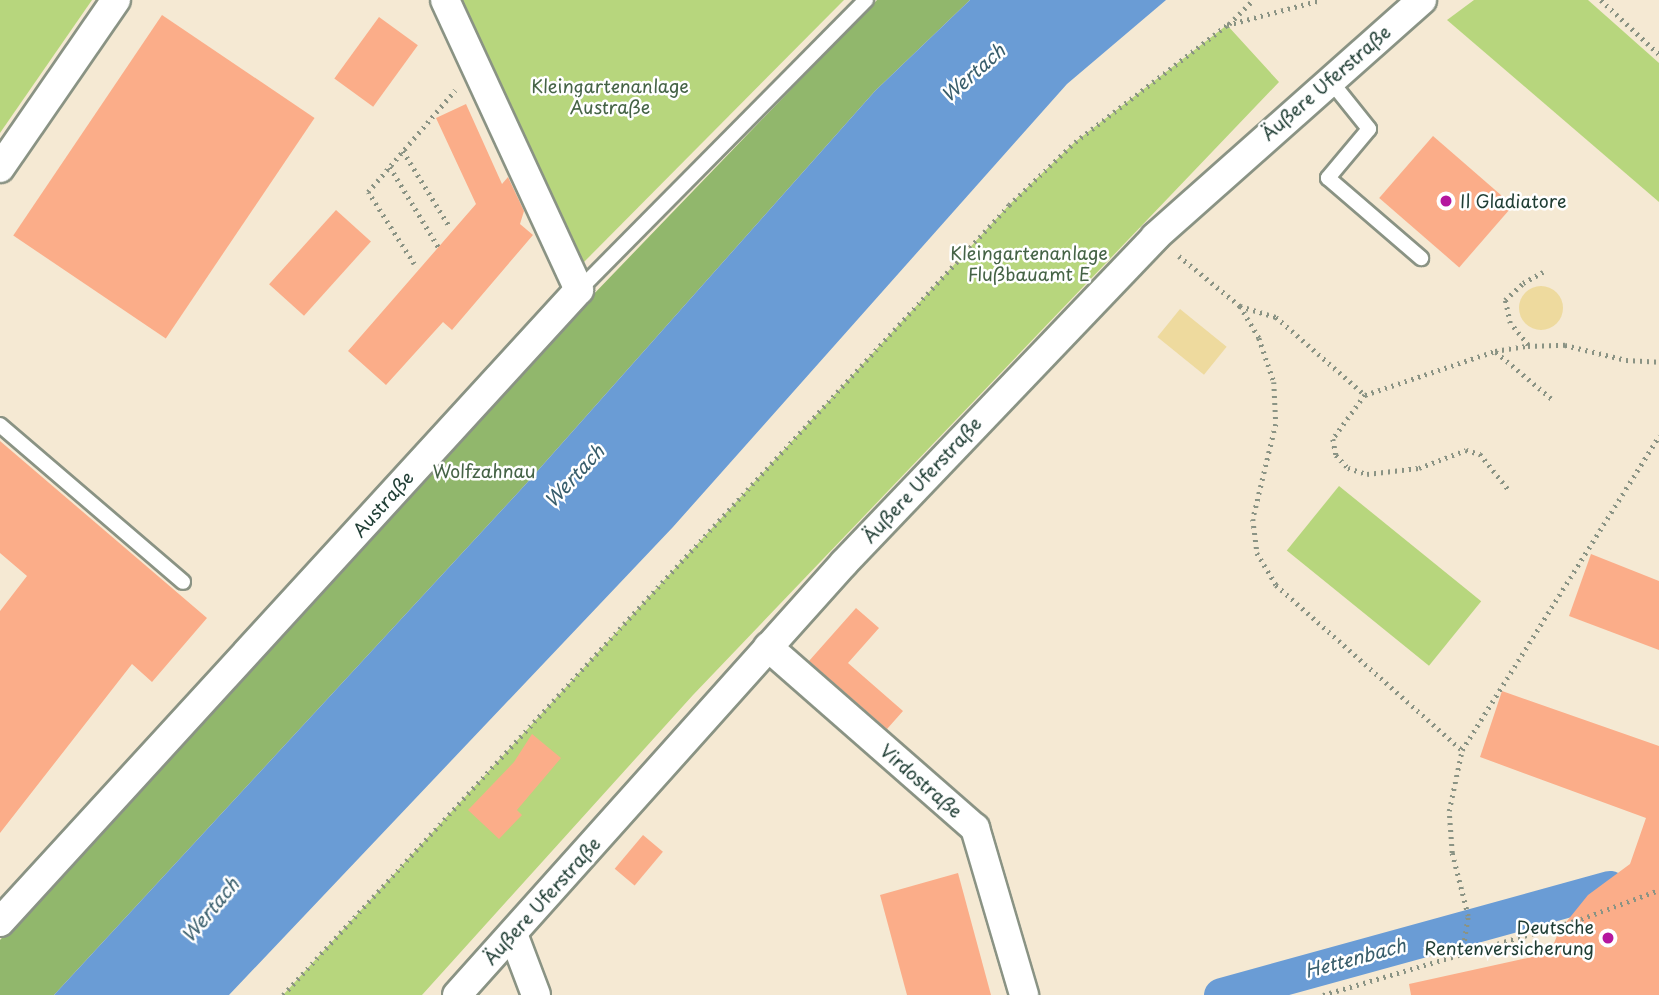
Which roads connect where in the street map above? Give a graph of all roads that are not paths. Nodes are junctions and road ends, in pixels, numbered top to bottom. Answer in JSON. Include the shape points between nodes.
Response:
{"nodes":[{"id":1,"x":116,"y":0,"type":"edge"},
{"id":2,"x":445,"y":0,"type":"edge"},
{"id":3,"x":866,"y":0,"type":"edge"},
{"id":4,"x":1422,"y":0,"type":"edge"},
{"id":5,"x":1329,"y":79,"type":"junction"},
{"id":6,"x":0,"y":169,"type":"edge"},
{"id":7,"x":1421,"y":258,"type":"dead end"},
{"id":8,"x":579,"y":290,"type":"junction"},
{"id":9,"x":0,"y":425,"type":"edge"},
{"id":10,"x":183,"y":582,"type":"dead end"},
{"id":11,"x":768,"y":647,"type":"junction"},
{"id":12,"x":848,"y":727,"type":"dead end"},
{"id":13,"x":0,"y":922,"type":"edge"},
{"id":14,"x":513,"y":934,"type":"junction"},
{"id":15,"x":457,"y":995,"type":"edge"},
{"id":16,"x":536,"y":995,"type":"edge"},
{"id":17,"x":1024,"y":995,"type":"edge"}],
"edges":[{"from":1,"to":6,"type":"street"},
{"from":2,"to":8,"type":"street"},
{"from":3,"to":8,"type":"lane"},
{"from":4,"to":5,"type":"street","name":"Äußere Uferstraße"},
{"from":5,"to":7,"type":"lane","via":[[1369,129],[1328,178]]},
{"from":5,"to":11,"type":"street","name":"Äußere Uferstraße","via":[[1155,237]]},
{"from":8,"to":13,"type":"street","name":"Austraße"},
{"from":9,"to":10,"type":"lane"},
{"from":11,"to":12,"type":"lane","via":[[799,674],[803,688]]},
{"from":11,"to":14,"type":"street","name":"Äußere Uferstraße"},
{"from":11,"to":17,"type":"street","name":"Virdostraße","via":[[975,828]]},
{"from":14,"to":15,"type":"street","name":"Äußere Uferstraße"},
{"from":14,"to":16,"type":"street"}]}
